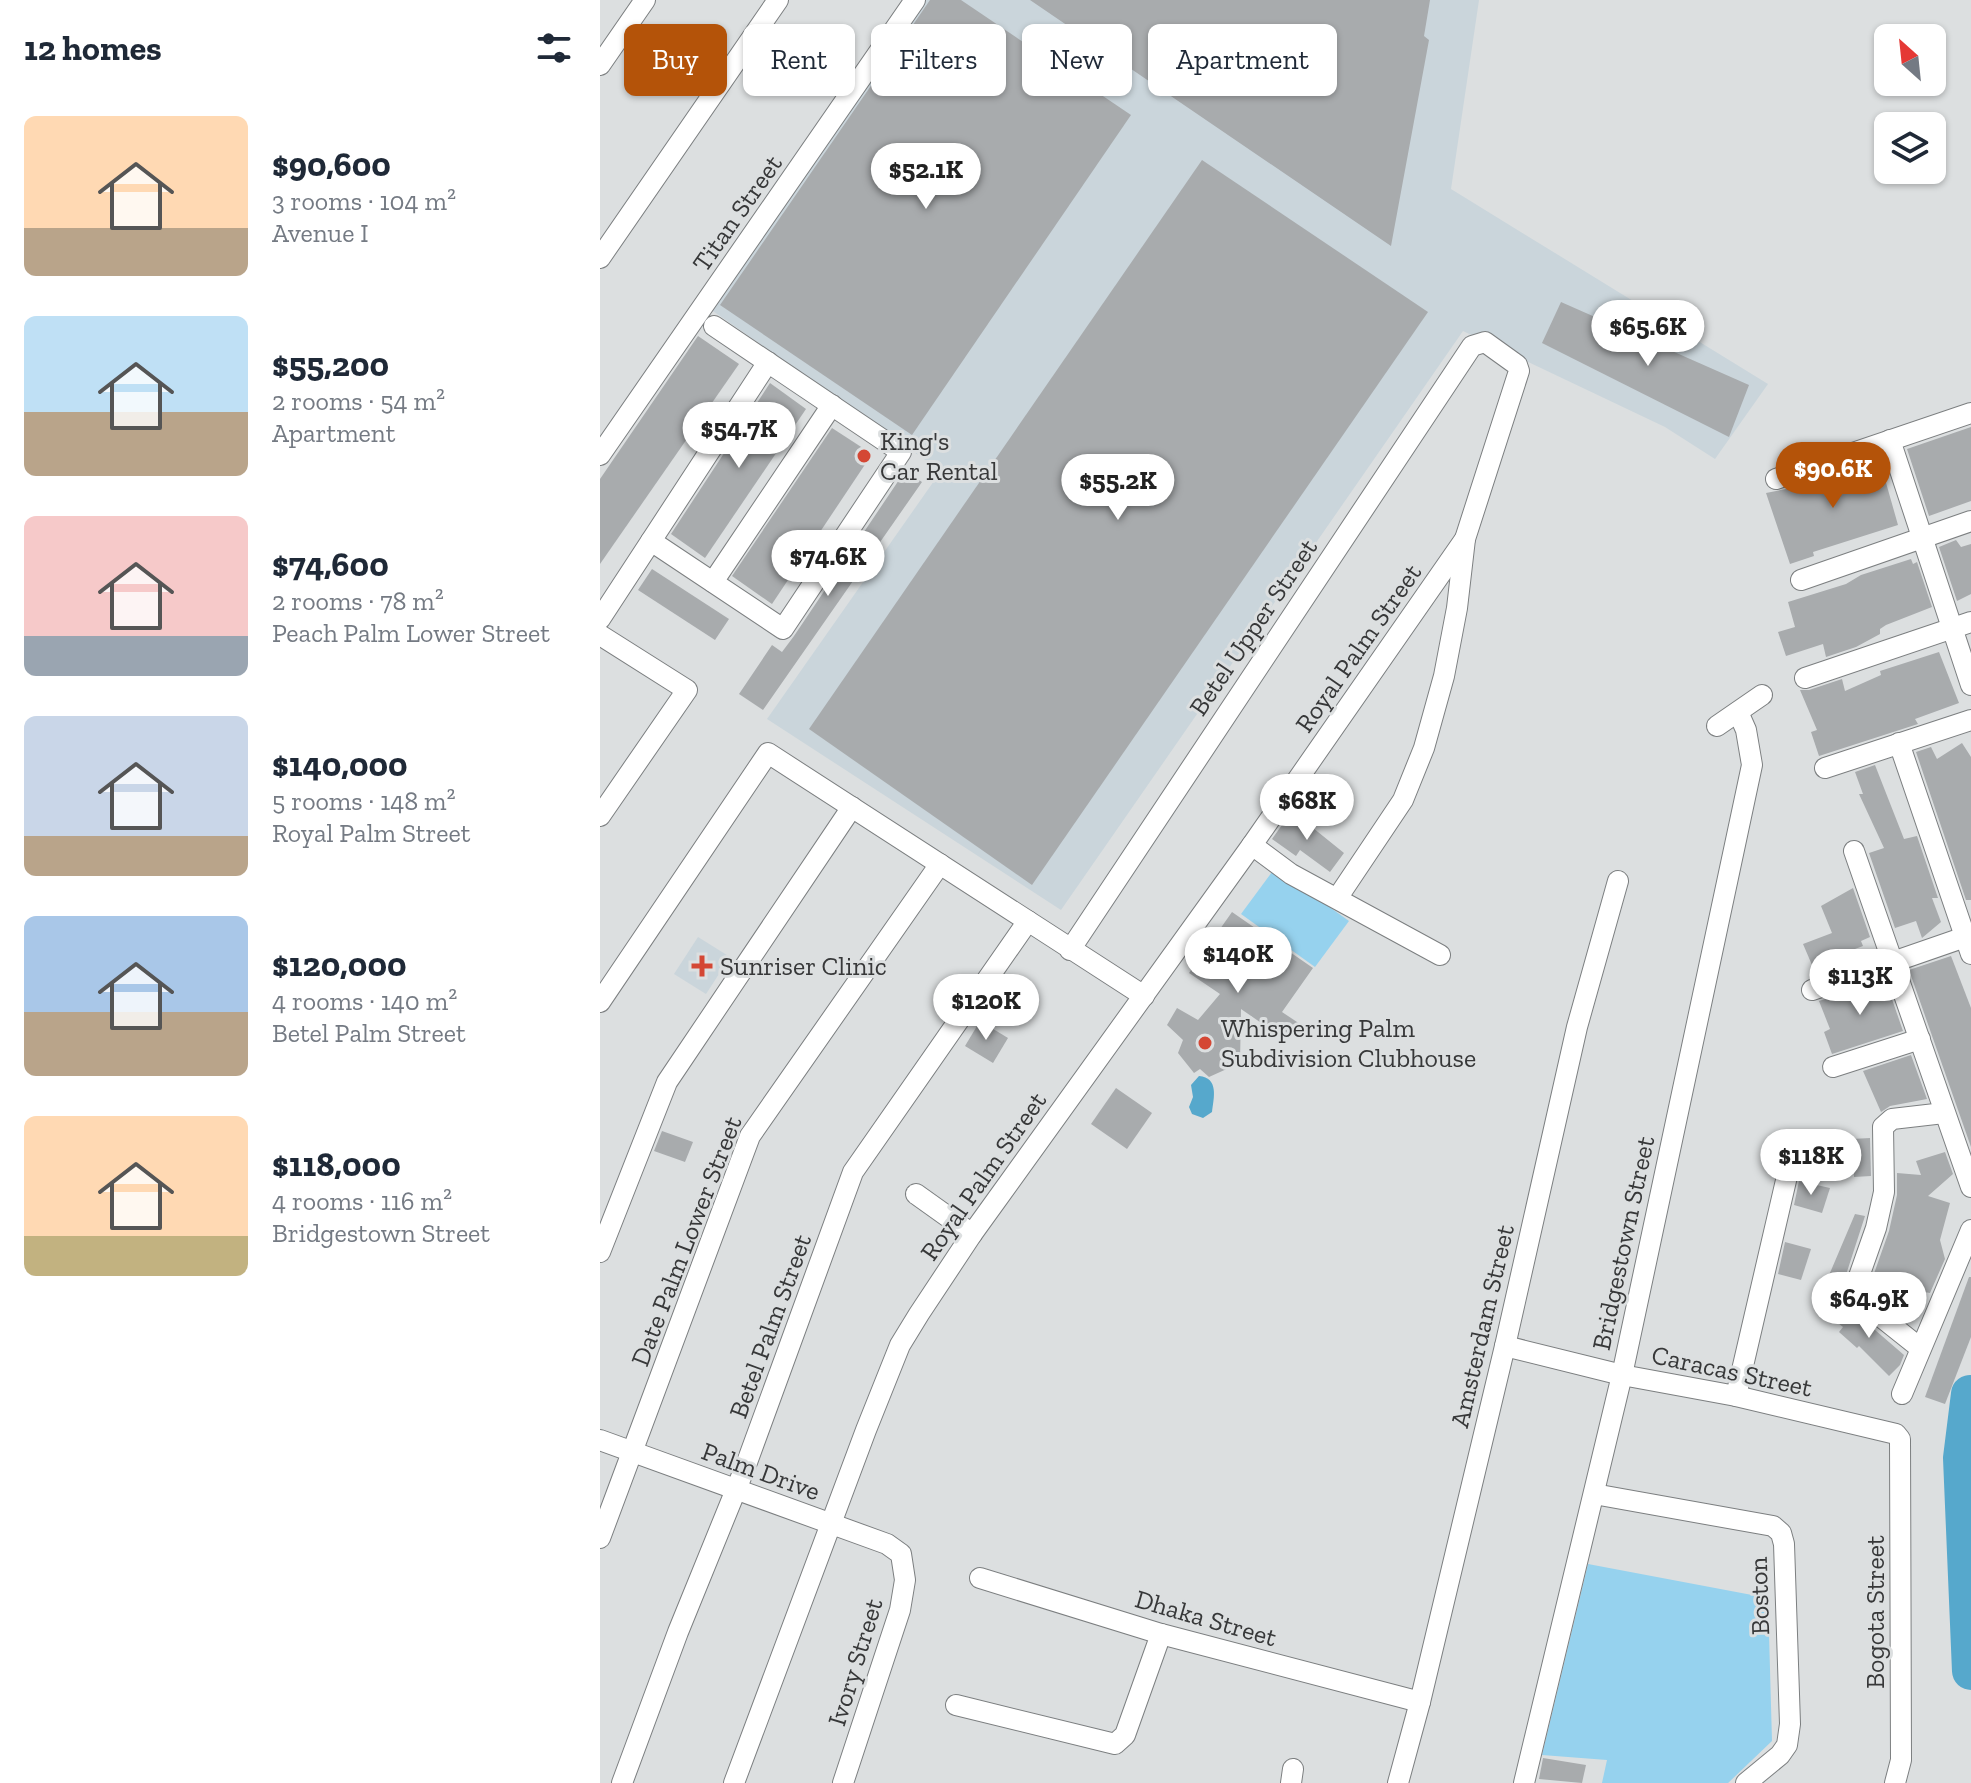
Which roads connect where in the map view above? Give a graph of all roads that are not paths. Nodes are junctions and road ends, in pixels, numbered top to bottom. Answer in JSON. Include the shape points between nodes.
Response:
{"nodes":[{"id":1,"x":645,"y":0,"type":"edge"},
{"id":2,"x":778,"y":0,"type":"edge"},
{"id":3,"x":915,"y":0,"type":"edge"},
{"id":4,"x":600,"y":65,"type":"edge"},
{"id":5,"x":600,"y":258,"type":"edge"},
{"id":6,"x":714,"y":326,"type":"dead end"},
{"id":7,"x":768,"y":362,"type":"junction"},
{"id":8,"x":832,"y":405,"type":"junction"},
{"id":9,"x":1971,"y":413,"type":"edge"},
{"id":10,"x":1890,"y":440,"type":"junction"},
{"id":11,"x":600,"y":455,"type":"edge"},
{"id":12,"x":1776,"y":479,"type":"dead end"},
{"id":13,"x":1971,"y":521,"type":"edge"},
{"id":14,"x":1923,"y":538,"type":"junction"},
{"id":15,"x":1465,"y":539,"type":"junction"},
{"id":16,"x":651,"y":541,"type":"junction"},
{"id":17,"x":1801,"y":580,"type":"dead end"},
{"id":18,"x":713,"y":582,"type":"junction"},
{"id":19,"x":600,"y":619,"type":"edge"},
{"id":20,"x":1962,"y":625,"type":"edge"},
{"id":21,"x":600,"y":635,"type":"edge"},
{"id":22,"x":1805,"y":678,"type":"dead end"},
{"id":23,"x":1971,"y":685,"type":"edge"},
{"id":24,"x":1762,"y":695,"type":"dead end"},
{"id":25,"x":1738,"y":712,"type":"junction"},
{"id":26,"x":1971,"y":720,"type":"edge"},
{"id":27,"x":1717,"y":726,"type":"dead end"},
{"id":28,"x":1899,"y":743,"type":"junction"},
{"id":29,"x":1825,"y":768,"type":"dead end"},
{"id":30,"x":852,"y":807,"type":"junction"},
{"id":31,"x":600,"y":816,"type":"edge"},
{"id":32,"x":1252,"y":845,"type":"junction"},
{"id":33,"x":1854,"y":851,"type":"dead end"},
{"id":34,"x":940,"y":864,"type":"junction"},
{"id":35,"x":1618,"y":881,"type":"dead end"},
{"id":36,"x":1338,"y":897,"type":"junction"},
{"id":37,"x":1028,"y":921,"type":"junction"},
{"id":38,"x":1969,"y":942,"type":"edge"},
{"id":39,"x":1070,"y":950,"type":"junction"},
{"id":40,"x":1440,"y":955,"type":"dead end"},
{"id":41,"x":1893,"y":961,"type":"junction"},
{"id":42,"x":1812,"y":990,"type":"dead end"},
{"id":43,"x":1144,"y":996,"type":"junction"},
{"id":44,"x":600,"y":1002,"type":"edge"},
{"id":45,"x":1920,"y":1039,"type":"junction"},
{"id":46,"x":1833,"y":1067,"type":"dead end"},
{"id":47,"x":1944,"y":1113,"type":"junction"},
{"id":48,"x":1794,"y":1146,"type":"dead end"},
{"id":49,"x":1971,"y":1187,"type":"edge"},
{"id":50,"x":916,"y":1194,"type":"dead end"},
{"id":51,"x":972,"y":1234,"type":"junction"},
{"id":52,"x":1970,"y":1236,"type":"edge"},
{"id":53,"x":600,"y":1252,"type":"edge"},
{"id":54,"x":1505,"y":1346,"type":"junction"},
{"id":55,"x":1920,"y":1348,"type":"junction"},
{"id":56,"x":1622,"y":1375,"type":"junction"},
{"id":57,"x":1902,"y":1394,"type":"dead end"},
{"id":58,"x":1736,"y":1396,"type":"junction"},
{"id":59,"x":1900,"y":1439,"type":"joint"},
{"id":60,"x":600,"y":1440,"type":"edge"},
{"id":61,"x":633,"y":1452,"type":"junction"},
{"id":62,"x":736,"y":1489,"type":"junction"},
{"id":63,"x":1594,"y":1494,"type":"junction"},
{"id":64,"x":832,"y":1525,"type":"junction"},
{"id":65,"x":600,"y":1538,"type":"edge"},
{"id":66,"x":901,"y":1554,"type":"joint"},
{"id":67,"x":980,"y":1578,"type":"dead end"},
{"id":68,"x":1161,"y":1634,"type":"junction"},
{"id":69,"x":1420,"y":1702,"type":"junction"},
{"id":70,"x":956,"y":1705,"type":"dead end"},
{"id":71,"x":622,"y":1783,"type":"edge"},
{"id":72,"x":734,"y":1783,"type":"edge"},
{"id":73,"x":843,"y":1783,"type":"edge"},
{"id":74,"x":1398,"y":1783,"type":"edge"},
{"id":75,"x":1524,"y":1783,"type":"edge"},
{"id":76,"x":1746,"y":1783,"type":"edge"},
{"id":77,"x":1895,"y":1783,"type":"edge"}],
"edges":[{"from":1,"to":4,"type":"street"},
{"from":2,"to":5,"type":"street"},
{"from":3,"to":11,"type":"street","name":"Titan Street"},
{"from":6,"to":7,"type":"street"},
{"from":7,"to":8,"type":"street"},
{"from":7,"to":16,"type":"street"},
{"from":8,"to":18,"type":"street"},
{"from":8,"to":18,"type":"street","via":[[901,452],[783,629]]},
{"from":9,"to":10,"type":"street"},
{"from":10,"to":12,"type":"street"},
{"from":10,"to":14,"type":"street"},
{"from":13,"to":14,"type":"street"},
{"from":14,"to":17,"type":"street"},
{"from":14,"to":20,"type":"street"},
{"from":15,"to":32,"type":"street","name":"Royal Palm Street"},
{"from":15,"to":36,"type":"street","via":[[1444,676],[1424,748],[1403,800]]},
{"from":15,"to":39,"type":"street","name":"Betel Upper Street","via":[[1519,371],[1485,342],[1472,346]]},
{"from":16,"to":18,"type":"street"},
{"from":16,"to":19,"type":"street"},
{"from":20,"to":22,"type":"street"},
{"from":20,"to":23,"type":"street"},
{"from":21,"to":31,"type":"street","via":[[687,690]]},
{"from":24,"to":25,"type":"street"},
{"from":25,"to":27,"type":"street"},
{"from":25,"to":56,"type":"street","name":"Bridgestown Street","via":[[1752,765]]},
{"from":26,"to":28,"type":"street"},
{"from":28,"to":29,"type":"street"},
{"from":28,"to":38,"type":"street"},
{"from":30,"to":34,"type":"street"},
{"from":30,"to":44,"type":"street","via":[[768,753]]},
{"from":30,"to":53,"type":"street","via":[[667,1082]]},
{"from":32,"to":36,"type":"street","via":[[1291,874]]},
{"from":32,"to":43,"type":"street","name":"Royal Palm Street"},
{"from":33,"to":41,"type":"street"},
{"from":34,"to":37,"type":"street"},
{"from":34,"to":61,"type":"street","name":"Date Palm Lower Street","via":[[755,1127]]},
{"from":35,"to":54,"type":"street","name":"Amsterdam Street","via":[[1577,1027]]},
{"from":36,"to":40,"type":"street"},
{"from":37,"to":39,"type":"street"},
{"from":37,"to":62,"type":"street","name":"Betel Palm Street","via":[[853,1172]]},
{"from":38,"to":41,"type":"street"},
{"from":39,"to":43,"type":"street"},
{"from":41,"to":42,"type":"street"},
{"from":41,"to":45,"type":"street"},
{"from":43,"to":51,"type":"street","name":"Royal Palm Street"},
{"from":45,"to":46,"type":"street"},
{"from":45,"to":47,"type":"street"},
{"from":47,"to":49,"type":"street"},
{"from":47,"to":55,"type":"street","via":[[1892,1119],[1883,1127],[1884,1192],[1856,1285],[1861,1301]]},
{"from":48,"to":58,"type":"street"},
{"from":50,"to":51,"type":"street"},
{"from":51,"to":64,"type":"street","name":"Royal Palm Street","via":[[900,1345]]},
{"from":52,"to":55,"type":"street"},
{"from":54,"to":56,"type":"street","name":"Caracas Street"},
{"from":54,"to":69,"type":"street","name":"Amsterdam Street"},
{"from":55,"to":57,"type":"street"},
{"from":56,"to":58,"type":"street","name":"Caracas Street"},
{"from":56,"to":63,"type":"street","name":"Bridgestown Street"},
{"from":58,"to":59,"type":"street","name":"Caracas Street","via":[[1891,1432]]},
{"from":59,"to":77,"type":"street","name":"Bogota Street","via":[[1901,1760]]},
{"from":60,"to":61,"type":"street","name":"Palm Drive"},
{"from":61,"to":62,"type":"street","name":"Palm Drive"},
{"from":61,"to":65,"type":"street","name":"Date Palm Lower Street"},
{"from":62,"to":64,"type":"street","name":"Palm Drive"},
{"from":62,"to":71,"type":"street","name":"Betel Palm Street"},
{"from":63,"to":75,"type":"street","name":"Bridgestown Street"},
{"from":63,"to":76,"type":"street","name":"Boston","via":[[1773,1526],[1781,1533],[1790,1724],[1780,1755]]},
{"from":64,"to":66,"type":"street","name":"Palm Drive"},
{"from":64,"to":72,"type":"street","name":"Royal Palm Street"},
{"from":66,"to":73,"type":"street","name":"Ivory Street","via":[[905,1580],[900,1610]]},
{"from":67,"to":68,"type":"street","name":"Dhaka Street"},
{"from":68,"to":69,"type":"street","name":"Dhaka Street"},
{"from":68,"to":70,"type":"street","via":[[1125,1735],[1115,1744]]},
{"from":69,"to":74,"type":"street","name":"Amsterdam Street"}]}
